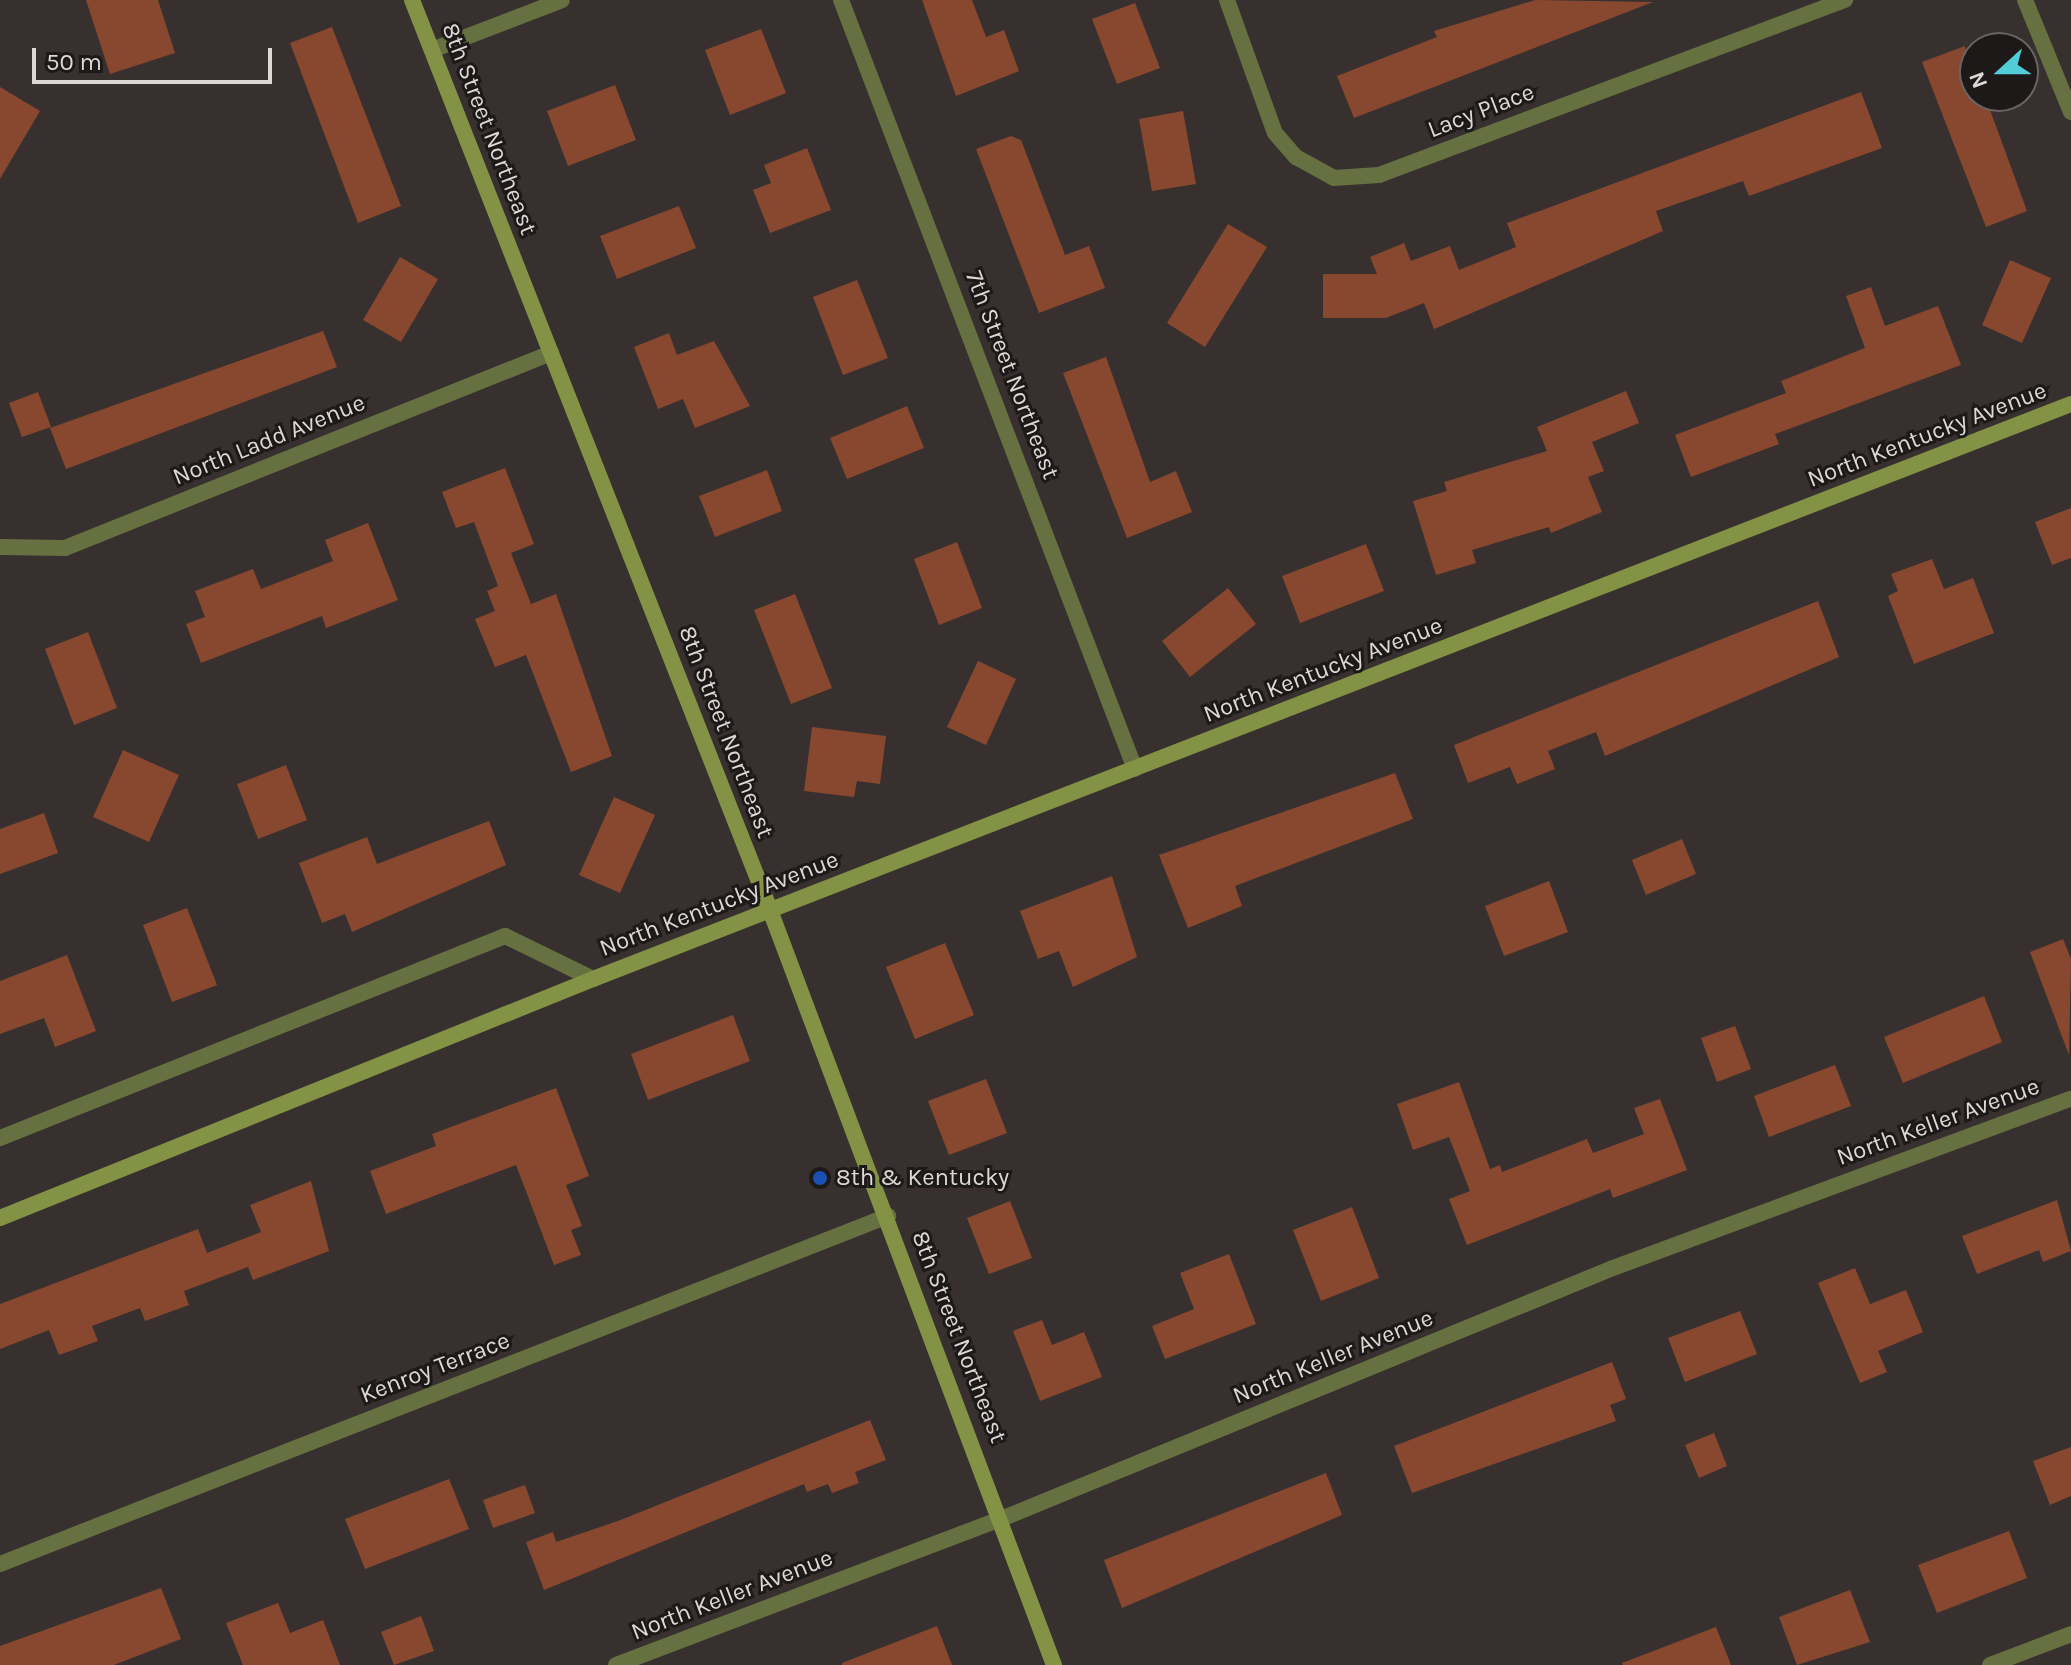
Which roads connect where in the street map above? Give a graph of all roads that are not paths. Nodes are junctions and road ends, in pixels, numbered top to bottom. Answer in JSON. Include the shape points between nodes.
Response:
{"nodes":[{"id":1,"x":412,"y":0,"type":"edge"},
{"id":2,"x":562,"y":0,"type":"edge"},
{"id":3,"x":841,"y":0,"type":"edge"},
{"id":4,"x":1227,"y":0,"type":"edge"},
{"id":5,"x":1845,"y":0,"type":"edge"},
{"id":6,"x":2025,"y":0,"type":"edge"},
{"id":7,"x":432,"y":50,"type":"junction"},
{"id":8,"x":2071,"y":112,"type":"edge"},
{"id":9,"x":551,"y":353,"type":"junction"},
{"id":10,"x":2071,"y":404,"type":"edge"},
{"id":11,"x":0,"y":547,"type":"edge"},
{"id":12,"x":1135,"y":769,"type":"junction"},
{"id":13,"x":770,"y":910,"type":"junction"},
{"id":14,"x":593,"y":979,"type":"junction"},
{"id":15,"x":2071,"y":1099,"type":"edge"},
{"id":16,"x":0,"y":1138,"type":"edge"},
{"id":17,"x":888,"y":1216,"type":"junction"},
{"id":18,"x":0,"y":1218,"type":"edge"},
{"id":19,"x":1001,"y":1519,"type":"junction"},
{"id":20,"x":0,"y":1564,"type":"edge"},
{"id":21,"x":2071,"y":1634,"type":"edge"},
{"id":22,"x":616,"y":1665,"type":"edge"},
{"id":23,"x":1054,"y":1665,"type":"edge"},
{"id":24,"x":1990,"y":1665,"type":"edge"}],
"edges":[{"from":1,"to":7,"type":"main road","name":"8th Street Northeast"},
{"from":2,"to":7,"type":"street"},
{"from":3,"to":12,"type":"street","name":"7th Street Northeast"},
{"from":4,"to":5,"type":"street","name":"Lacy Place","via":[[1275,133],[1296,157],[1334,178],[1379,175]]},
{"from":6,"to":8,"type":"street"},
{"from":7,"to":9,"type":"main road","name":"8th Street Northeast"},
{"from":9,"to":11,"type":"street","name":"North Ladd Avenue","via":[[65,548]]},
{"from":9,"to":13,"type":"main road","name":"8th Street Northeast"},
{"from":10,"to":12,"type":"main road","name":"North Kentucky Avenue"},
{"from":12,"to":13,"type":"main road","name":"North Kentucky Avenue"},
{"from":13,"to":14,"type":"main road","name":"North Kentucky Avenue"},
{"from":13,"to":17,"type":"main road","name":"8th Street Northeast"},
{"from":14,"to":16,"type":"street","name":"North Kentucky Avenue","via":[[505,936]]},
{"from":14,"to":18,"type":"main road","name":"North Kentucky Avenue"},
{"from":15,"to":19,"type":"street","name":"North Keller Avenue","via":[[1613,1268]]},
{"from":17,"to":19,"type":"main road","name":"8th Street Northeast"},
{"from":17,"to":20,"type":"street","name":"Kenroy Terrace"},
{"from":19,"to":22,"type":"street","name":"North Keller Avenue"},
{"from":19,"to":23,"type":"main road","name":"8th Street Northeast"},
{"from":21,"to":24,"type":"street"}]}
